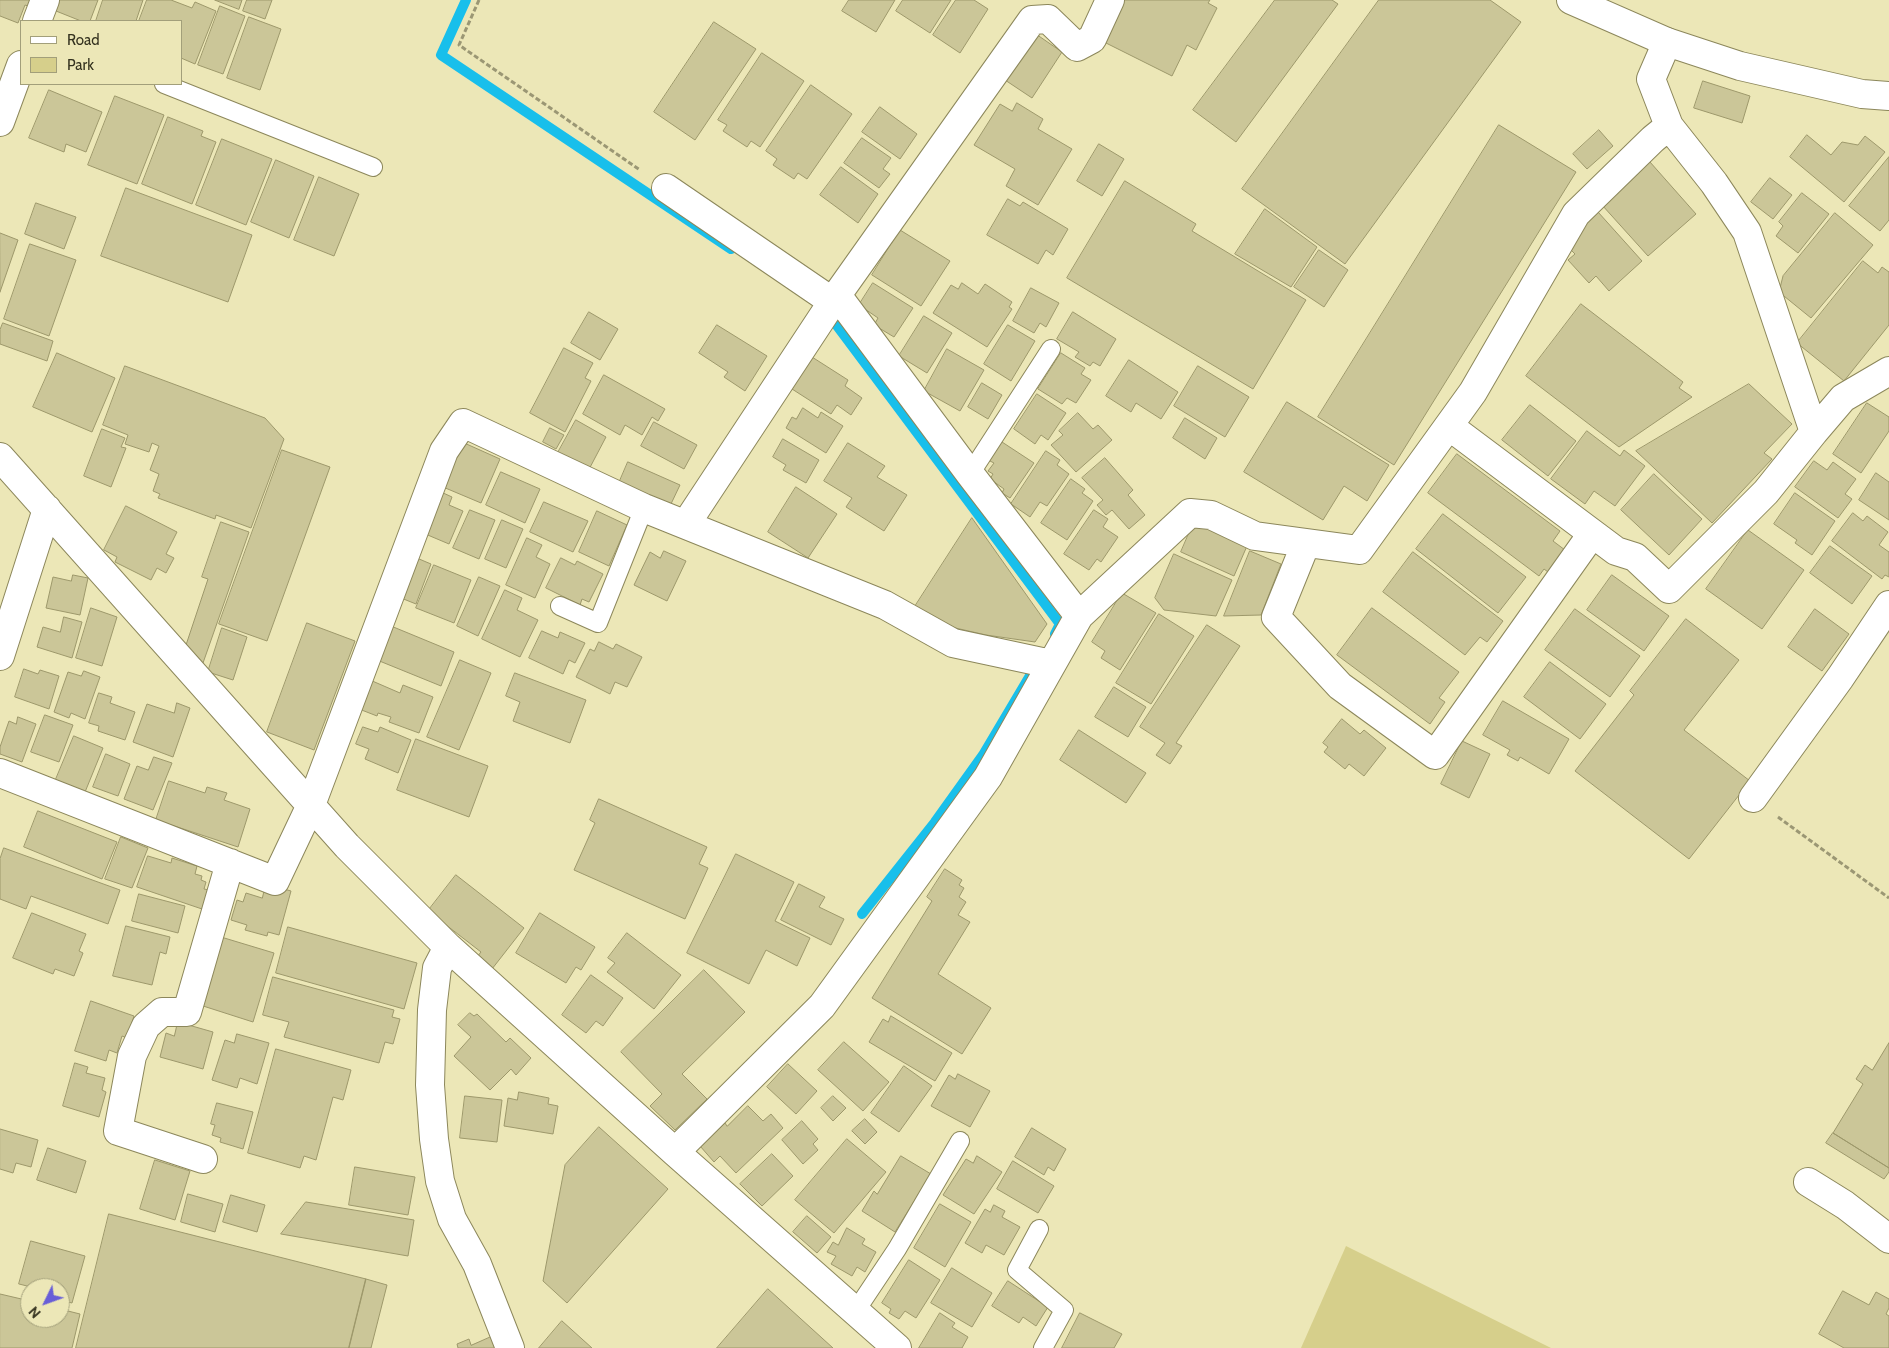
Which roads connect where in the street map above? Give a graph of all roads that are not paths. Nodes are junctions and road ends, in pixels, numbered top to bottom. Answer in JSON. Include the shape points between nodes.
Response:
{"nodes":[{"id":1,"x":45,"y":0,"type":"edge"},
{"id":2,"x":1110,"y":0,"type":"edge"},
{"id":3,"x":1570,"y":0,"type":"edge"},
{"id":4,"x":37,"y":20,"type":"edge"},
{"id":5,"x":1667,"y":42,"type":"junction"},
{"id":6,"x":20,"y":68,"type":"edge"},
{"id":7,"x":167,"y":85,"type":"edge"},
{"id":8,"x":1889,"y":96,"type":"edge"},
{"id":9,"x":0,"y":122,"type":"edge"},
{"id":10,"x":1669,"y":126,"type":"junction"},
{"id":11,"x":373,"y":167,"type":"dead end"},
{"id":12,"x":666,"y":188,"type":"road end"},
{"id":13,"x":835,"y":299,"type":"junction"},
{"id":14,"x":1051,"y":349,"type":"dead end"},
{"id":15,"x":1889,"y":371,"type":"edge"},
{"id":16,"x":1449,"y":426,"type":"junction"},
{"id":17,"x":1814,"y":432,"type":"junction"},
{"id":18,"x":0,"y":457,"type":"edge"},
{"id":19,"x":970,"y":474,"type":"junction"},
{"id":20,"x":644,"y":508,"type":"junction"},
{"id":21,"x":47,"y":509,"type":"junction"},
{"id":22,"x":686,"y":524,"type":"junction"},
{"id":23,"x":1592,"y":534,"type":"junction"},
{"id":24,"x":1306,"y":543,"type":"junction"},
{"id":25,"x":1889,"y":605,"type":"edge"},
{"id":26,"x":560,"y":606,"type":"dead end"},
{"id":27,"x":1079,"y":616,"type":"junction"},
{"id":28,"x":0,"y":656,"type":"edge"},
{"id":29,"x":1043,"y":663,"type":"junction"},
{"id":30,"x":0,"y":774,"type":"edge"},
{"id":31,"x":1753,"y":798,"type":"road end"},
{"id":32,"x":311,"y":805,"type":"junction"},
{"id":33,"x":230,"y":863,"type":"junction"},
{"id":34,"x":448,"y":947,"type":"junction"},
{"id":35,"x":960,"y":1141,"type":"dead end"},
{"id":36,"x":675,"y":1152,"type":"junction"},
{"id":37,"x":203,"y":1159,"type":"dead end"},
{"id":38,"x":1808,"y":1182,"type":"dead end"},
{"id":39,"x":1039,"y":1228,"type":"dead end"},
{"id":40,"x":1889,"y":1239,"type":"edge"},
{"id":41,"x":855,"y":1312,"type":"junction"},
{"id":42,"x":510,"y":1348,"type":"edge"},
{"id":43,"x":897,"y":1348,"type":"edge"},
{"id":44,"x":1043,"y":1348,"type":"edge"}],
"edges":[{"from":1,"to":4,"type":"street"},
{"from":2,"to":13,"type":"street","via":[[1092,39],[1077,48],[1048,19],[1032,20]]},
{"from":3,"to":5,"type":"street"},
{"from":5,"to":8,"type":"street","via":[[1740,66],[1862,94]]},
{"from":5,"to":10,"type":"street","via":[[1652,79]]},
{"from":6,"to":9,"type":"street"},
{"from":7,"to":11,"type":"lane"},
{"from":10,"to":16,"type":"street","via":[[1576,214],[1473,392]]},
{"from":10,"to":17,"type":"street","via":[[1747,232]]},
{"from":12,"to":13,"type":"street"},
{"from":13,"to":19,"type":"street"},
{"from":13,"to":22,"type":"street"},
{"from":14,"to":19,"type":"lane"},
{"from":15,"to":17,"type":"street","via":[[1843,398]]},
{"from":16,"to":23,"type":"street"},
{"from":16,"to":24,"type":"street","via":[[1359,550]]},
{"from":17,"to":23,"type":"street","via":[[1766,492],[1669,589],[1635,558],[1616,551]]},
{"from":18,"to":21,"type":"street"},
{"from":19,"to":27,"type":"street"},
{"from":20,"to":22,"type":"street"},
{"from":20,"to":26,"type":"lane","via":[[598,623]]},
{"from":20,"to":32,"type":"street","via":[[463,423],[444,451]]},
{"from":21,"to":28,"type":"street"},
{"from":21,"to":32,"type":"street"},
{"from":22,"to":29,"type":"street","via":[[885,605],[953,643]]},
{"from":23,"to":24,"type":"street","via":[[1435,755],[1340,686],[1276,617]]},
{"from":24,"to":27,"type":"street","via":[[1256,536],[1211,514],[1190,513]]},
{"from":25,"to":31,"type":"street"},
{"from":27,"to":29,"type":"street"},
{"from":29,"to":36,"type":"street","via":[[988,777],[822,1006]]},
{"from":30,"to":33,"type":"street"},
{"from":32,"to":33,"type":"street","via":[[275,881]]},
{"from":32,"to":34,"type":"street","via":[[347,846]]},
{"from":33,"to":37,"type":"street","via":[[187,1012],[162,1012],[146,1026],[132,1056],[118,1131]]},
{"from":34,"to":36,"type":"street"},
{"from":34,"to":42,"type":"street","via":[[438,968],[432,1010],[430,1086],[439,1173],[452,1219],[477,1264]]},
{"from":35,"to":41,"type":"lane"},
{"from":36,"to":41,"type":"street"},
{"from":38,"to":40,"type":"street"},
{"from":39,"to":44,"type":"lane","via":[[1016,1270],[1064,1310]]},
{"from":41,"to":43,"type":"street"}]}
